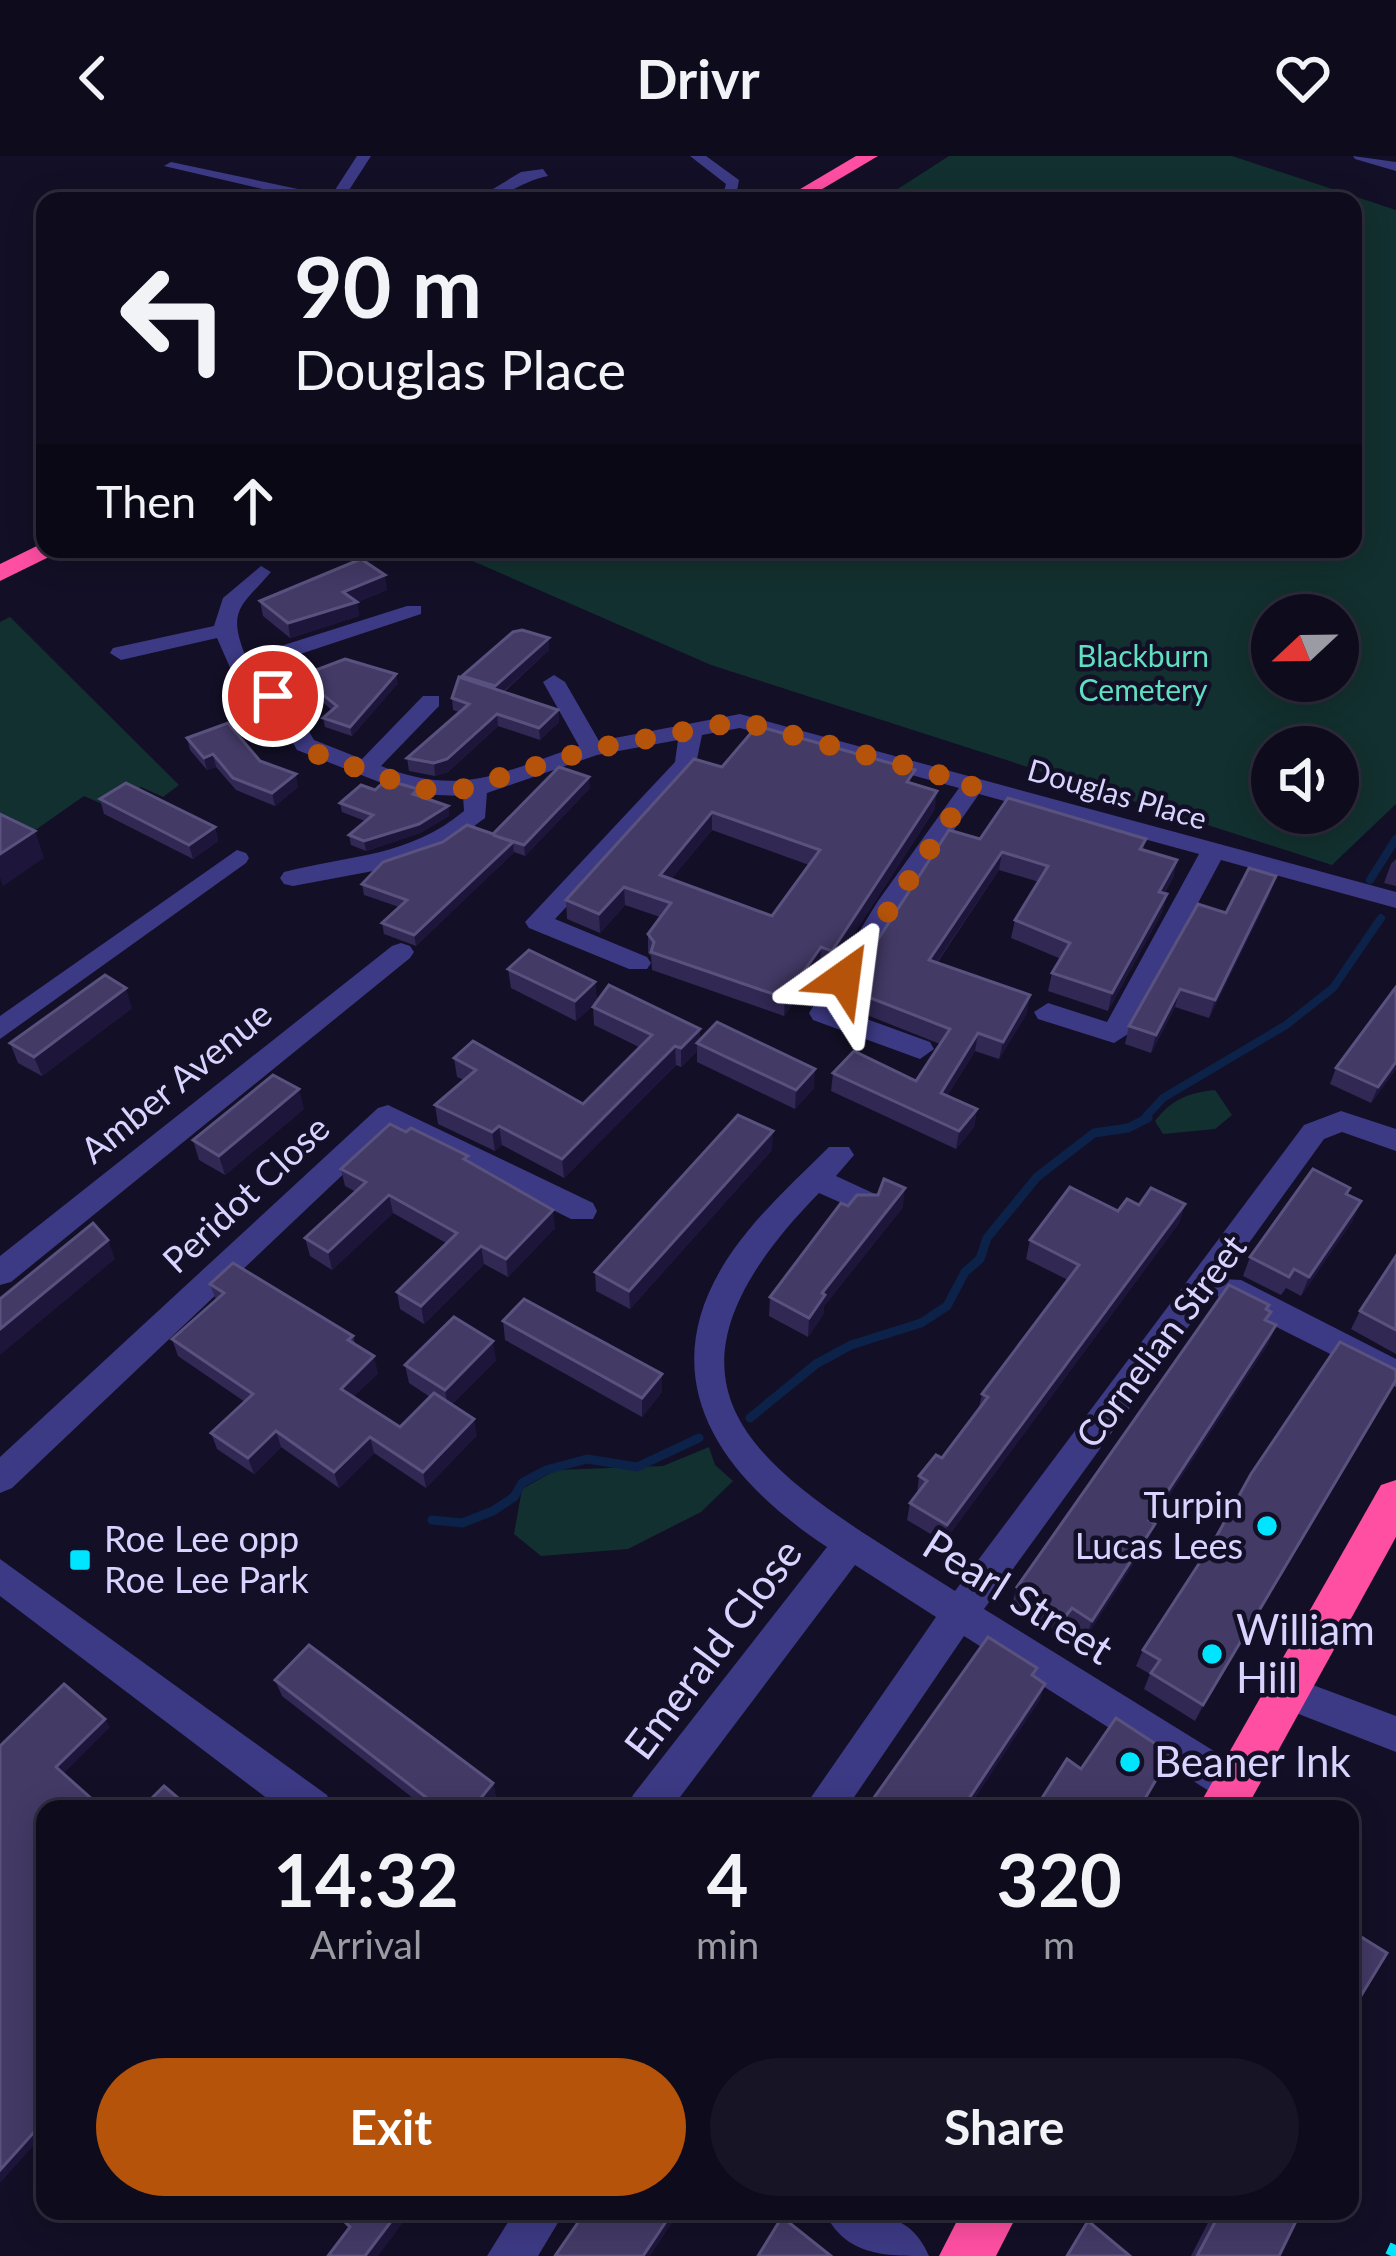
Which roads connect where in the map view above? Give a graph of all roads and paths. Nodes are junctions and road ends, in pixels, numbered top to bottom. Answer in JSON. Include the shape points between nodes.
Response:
{"nodes":[{"id":1,"x":364,"y":156,"type":"edge"},
{"id":2,"x":697,"y":156,"type":"edge"},
{"id":3,"x":869,"y":156,"type":"edge"},
{"id":4,"x":898,"y":156,"type":"edge"},
{"id":5,"x":1360,"y":156,"type":"edge"},
{"id":6,"x":171,"y":166,"type":"dead end"},
{"id":7,"x":1396,"y":167,"type":"edge"},
{"id":8,"x":544,"y":173,"type":"dead end"},
{"id":9,"x":293,"y":192,"type":"edge"},
{"id":10,"x":341,"y":192,"type":"edge"},
{"id":11,"x":496,"y":192,"type":"edge"},
{"id":12,"x":731,"y":192,"type":"edge"},
{"id":13,"x":805,"y":192,"type":"edge"},
{"id":14,"x":835,"y":192,"type":"edge"},
{"id":15,"x":36,"y":532,"type":"edge"},
{"id":16,"x":0,"y":551,"type":"edge"},
{"id":17,"x":36,"y":554,"type":"edge"},
{"id":18,"x":261,"y":572,"type":"dead end"},
{"id":19,"x":0,"y":574,"type":"edge"},
{"id":20,"x":414,"y":610,"type":"dead end"},
{"id":21,"x":224,"y":630,"type":"junction"},
{"id":22,"x":121,"y":653,"type":"dead end"},
{"id":23,"x":240,"y":668,"type":"junction"},
{"id":24,"x":554,"y":682,"type":"dead end"},
{"id":25,"x":431,"y":701,"type":"dead end"},
{"id":26,"x":691,"y":727,"type":"junction"},
{"id":27,"x":592,"y":749,"type":"junction"},
{"id":28,"x":364,"y":771,"type":"junction"},
{"id":29,"x":973,"y":784,"type":"junction"},
{"id":30,"x":475,"y":789,"type":"junction"},
{"id":31,"x":1212,"y":853,"type":"junction"},
{"id":32,"x":237,"y":858,"type":"dead end"},
{"id":33,"x":293,"y":878,"type":"dead end"},
{"id":34,"x":1396,"y":900,"type":"edge"},
{"id":35,"x":401,"y":952,"type":"dead end"},
{"id":36,"x":638,"y":962,"type":"dead end"},
{"id":37,"x":1048,"y":1012,"type":"dead end"},
{"id":38,"x":0,"y":1030,"type":"edge"},
{"id":39,"x":920,"y":1048,"type":"dead end"},
{"id":40,"x":1396,"y":1141,"type":"edge"},
{"id":41,"x":839,"y":1155,"type":"dead end"},
{"id":42,"x":816,"y":1179,"type":"junction"},
{"id":43,"x":864,"y":1202,"type":"edge"},
{"id":44,"x":582,"y":1210,"type":"dead end"},
{"id":45,"x":0,"y":1273,"type":"edge"},
{"id":46,"x":1208,"y":1279,"type":"junction"},
{"id":47,"x":1396,"y":1374,"type":"edge"},
{"id":48,"x":0,"y":1478,"type":"edge"},
{"id":49,"x":1396,"y":1498,"type":"edge"},
{"id":50,"x":851,"y":1543,"type":"junction"},
{"id":51,"x":0,"y":1575,"type":"edge"},
{"id":52,"x":958,"y":1614,"type":"junction"},
{"id":53,"x":1286,"y":1693,"type":"junction"},
{"id":54,"x":1396,"y":1734,"type":"edge"},
{"id":55,"x":1227,"y":1797,"type":"edge"},
{"id":56,"x":301,"y":1800,"type":"edge"},
{"id":57,"x":654,"y":1800,"type":"edge"},
{"id":58,"x":829,"y":1800,"type":"edge"},
{"id":59,"x":536,"y":2220,"type":"edge"},
{"id":60,"x":859,"y":2220,"type":"edge"},
{"id":61,"x":987,"y":2220,"type":"edge"},
{"id":62,"x":510,"y":2256,"type":"edge"},
{"id":63,"x":906,"y":2256,"type":"edge"},
{"id":64,"x":966,"y":2256,"type":"edge"}],
"edges":[{"from":1,"to":10,"type":"street"},
{"from":2,"to":12,"type":"street","via":[[734,183]]},
{"from":3,"to":13,"type":"highway"},
{"from":4,"to":14,"type":"highway"},
{"from":5,"to":7,"type":"street"},
{"from":6,"to":9,"type":"street"},
{"from":8,"to":11,"type":"street"},
{"from":15,"to":16,"type":"highway"},
{"from":17,"to":19,"type":"highway"},
{"from":18,"to":21,"type":"street","via":[[230,602]]},
{"from":20,"to":23,"type":"street"},
{"from":21,"to":22,"type":"street"},
{"from":21,"to":23,"type":"street"},
{"from":23,"to":28,"type":"street","name":"Douglas Place","via":[[282,705],[304,746]]},
{"from":24,"to":27,"type":"street"},
{"from":25,"to":28,"type":"street"},
{"from":26,"to":27,"type":"street","name":"Douglas Place"},
{"from":26,"to":29,"type":"street","name":"Douglas Place","via":[[740,721]]},
{"from":26,"to":36,"type":"street","via":[[687,764],[538,922]]},
{"from":27,"to":30,"type":"street","name":"Douglas Place"},
{"from":28,"to":30,"type":"street","name":"Douglas Place","via":[[418,789]]},
{"from":29,"to":31,"type":"street","name":"Douglas Place"},
{"from":29,"to":39,"type":"street","via":[[823,1013]]},
{"from":30,"to":33,"type":"street","via":[[476,813],[448,839],[371,865]]},
{"from":31,"to":34,"type":"street","name":"Douglas Place"},
{"from":31,"to":37,"type":"street","via":[[1114,1034]]},
{"from":32,"to":38,"type":"street"},
{"from":35,"to":45,"type":"street","name":"Amber Avenue"},
{"from":40,"to":46,"type":"street","name":"Cornelian Street","via":[[1342,1121],[1314,1132]]},
{"from":41,"to":42,"type":"street","name":"Pearl Street"},
{"from":42,"to":43,"type":"street"},
{"from":42,"to":50,"type":"street","name":"Pearl Street","via":[[739,1269],[711,1328],[709,1354],[725,1426],[760,1476]]},
{"from":44,"to":48,"type":"street","name":"Peridot Close","via":[[388,1115]]},
{"from":46,"to":47,"type":"street"},
{"from":46,"to":52,"type":"street","name":"Cornelian Street"},
{"from":49,"to":53,"type":"highway"},
{"from":50,"to":52,"type":"street","name":"Pearl Street"},
{"from":50,"to":57,"type":"street","name":"Emerald Close"},
{"from":51,"to":56,"type":"street"},
{"from":52,"to":55,"type":"street","name":"Pearl Street"},
{"from":52,"to":58,"type":"street","name":"Cornelian Street"},
{"from":53,"to":54,"type":"street"},
{"from":53,"to":55,"type":"highway"},
{"from":59,"to":62,"type":"street"},
{"from":60,"to":63,"type":"street"},
{"from":61,"to":64,"type":"highway"}]}
